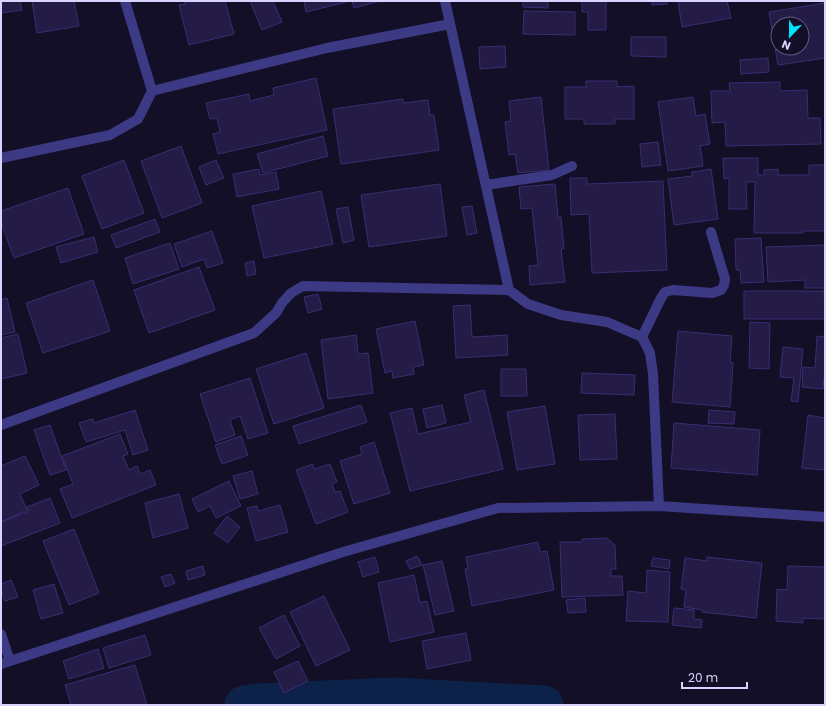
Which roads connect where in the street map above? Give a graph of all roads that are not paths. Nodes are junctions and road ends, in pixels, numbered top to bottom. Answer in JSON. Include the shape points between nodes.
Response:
{"nodes":[{"id":1,"x":125,"y":1,"type":"edge"},
{"id":2,"x":445,"y":1,"type":"edge"},
{"id":3,"x":450,"y":24,"type":"junction"},
{"id":4,"x":152,"y":91,"type":"junction"},
{"id":5,"x":1,"y":158,"type":"edge"},
{"id":6,"x":572,"y":166,"type":"dead end"},
{"id":7,"x":486,"y":185,"type":"junction"},
{"id":8,"x":711,"y":232,"type":"dead end"},
{"id":9,"x":509,"y":290,"type":"junction"},
{"id":10,"x":642,"y":337,"type":"junction"},
{"id":11,"x":1,"y":425,"type":"edge"},
{"id":12,"x":659,"y":506,"type":"junction"},
{"id":13,"x":825,"y":517,"type":"edge"},
{"id":14,"x":1,"y":634,"type":"edge"},
{"id":15,"x":6,"y":662,"type":"edge"}],
"edges":[{"from":1,"to":4,"type":"street"},
{"from":2,"to":3,"type":"street"},
{"from":3,"to":4,"type":"street","via":[[327,48]]},
{"from":3,"to":7,"type":"street"},
{"from":4,"to":5,"type":"street","via":[[138,119],[110,135]]},
{"from":6,"to":7,"type":"street","via":[[552,174]]},
{"from":7,"to":9,"type":"street"},
{"from":8,"to":10,"type":"street","via":[[725,279],[721,290],[712,293],[673,290],[665,292]]},
{"from":9,"to":10,"type":"street","via":[[528,304],[561,315],[607,322]]},
{"from":9,"to":11,"type":"street","via":[[303,286],[291,293],[254,333]]},
{"from":10,"to":12,"type":"street","via":[[650,353],[653,374]]},
{"from":12,"to":13,"type":"street"},
{"from":12,"to":15,"type":"street","via":[[498,508],[343,552]]},
{"from":14,"to":15,"type":"street"}]}
